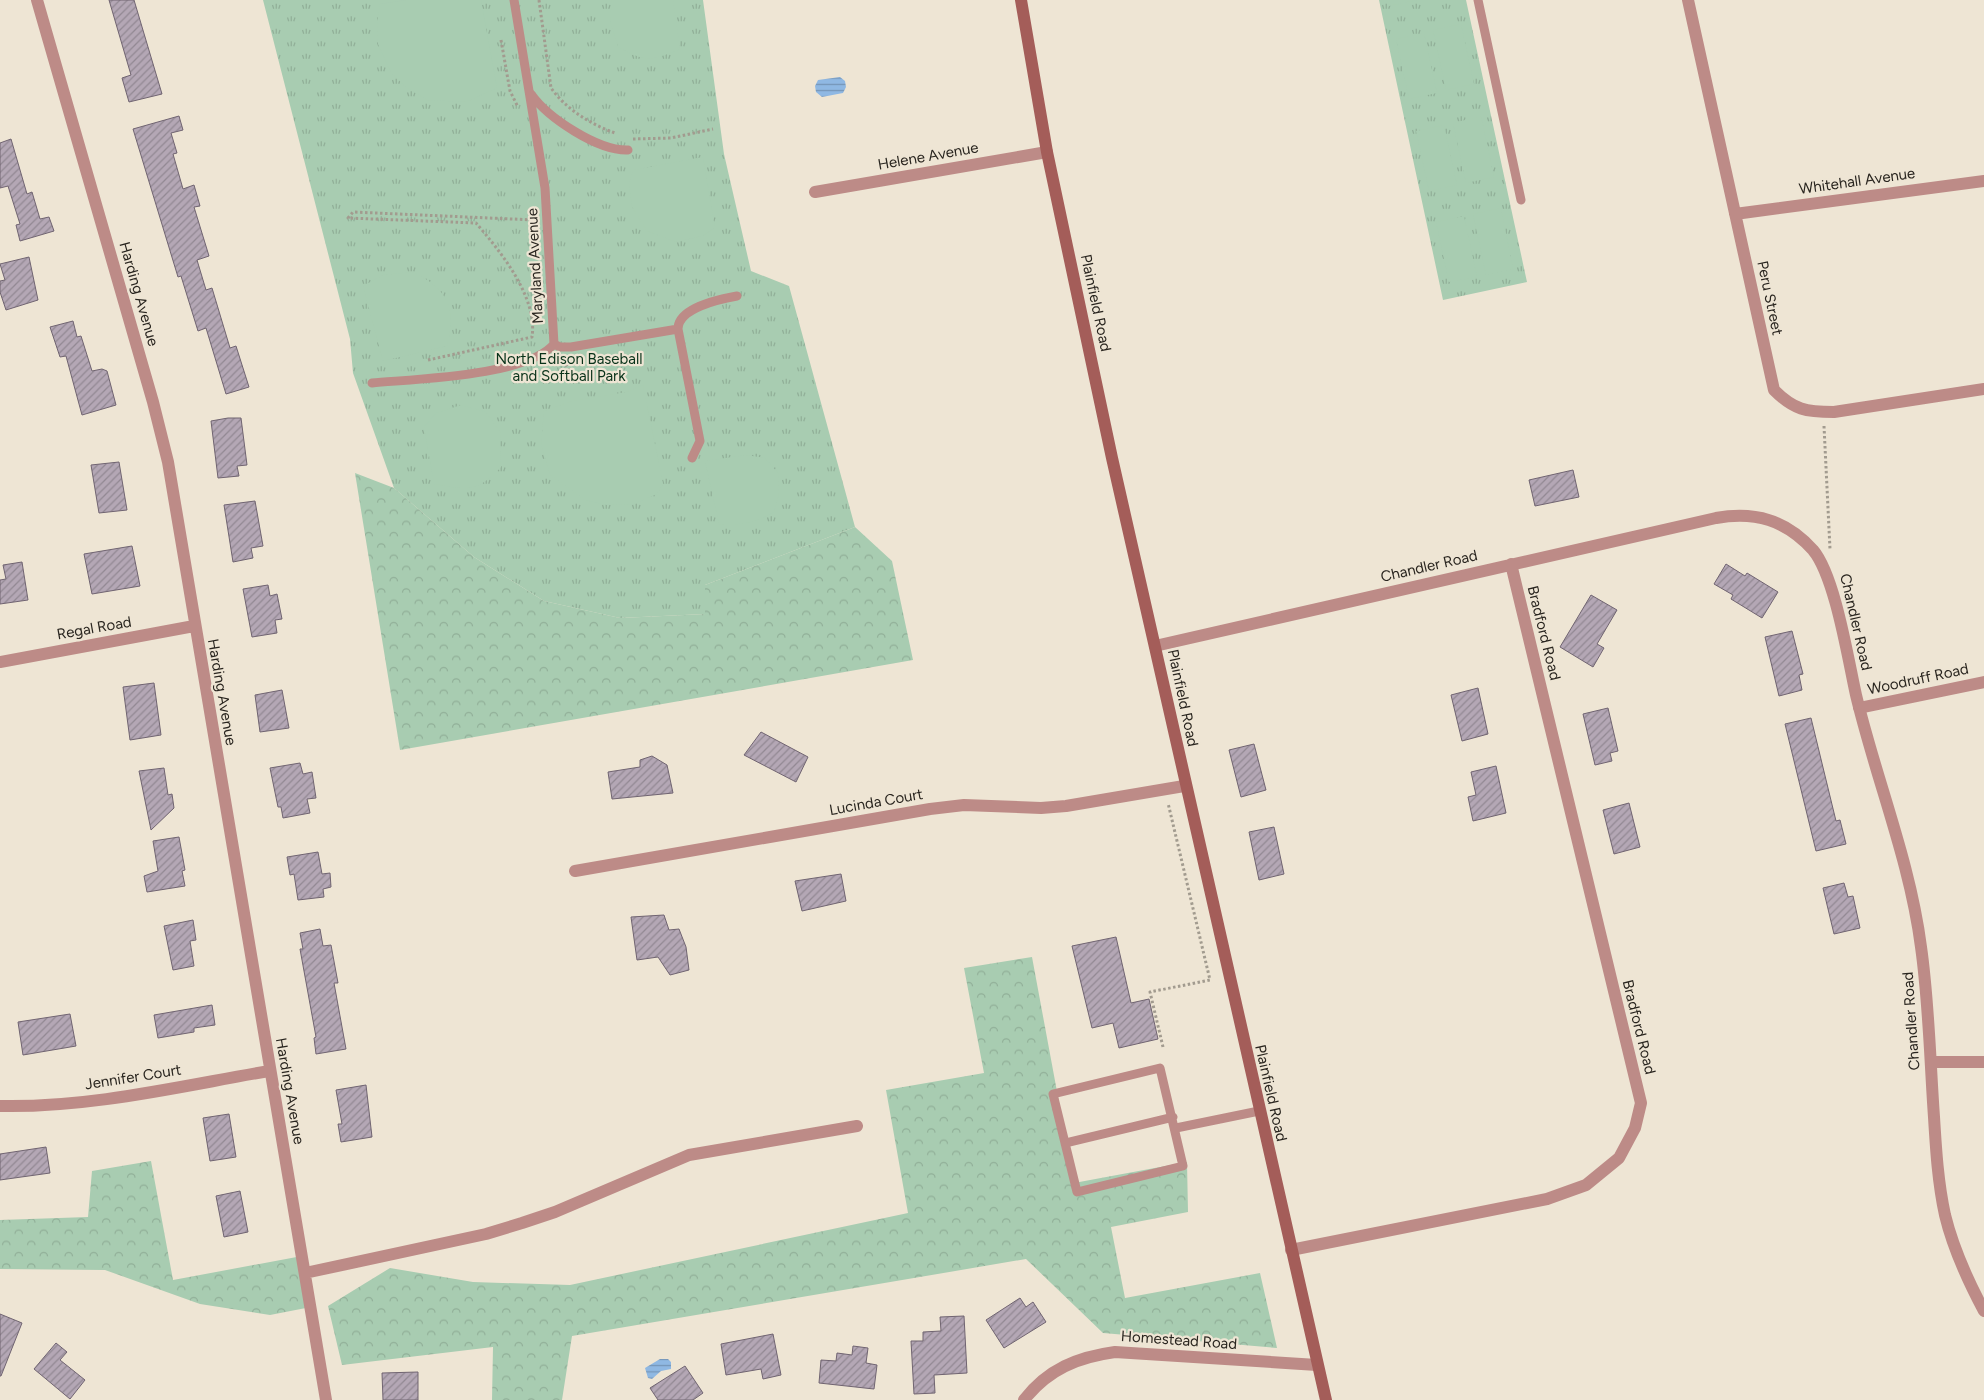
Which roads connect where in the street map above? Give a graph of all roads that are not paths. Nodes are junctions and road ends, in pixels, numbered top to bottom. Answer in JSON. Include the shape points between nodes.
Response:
{"nodes":[{"id":1,"x":37,"y":0,"type":"edge"},
{"id":2,"x":514,"y":0,"type":"edge"},
{"id":3,"x":1021,"y":0,"type":"edge"},
{"id":4,"x":1478,"y":0,"type":"edge"},
{"id":5,"x":1688,"y":0,"type":"edge"},
{"id":6,"x":530,"y":92,"type":"junction"},
{"id":7,"x":628,"y":150,"type":"dead end"},
{"id":8,"x":1047,"y":152,"type":"junction"},
{"id":9,"x":1984,"y":181,"type":"edge"},
{"id":10,"x":815,"y":192,"type":"dead end"},
{"id":11,"x":1521,"y":200,"type":"dead end"},
{"id":12,"x":1735,"y":214,"type":"junction"},
{"id":13,"x":737,"y":296,"type":"dead end"},
{"id":14,"x":678,"y":329,"type":"junction"},
{"id":15,"x":554,"y":344,"type":"junction"},
{"id":16,"x":372,"y":383,"type":"dead end"},
{"id":17,"x":1984,"y":389,"type":"edge"},
{"id":18,"x":692,"y":458,"type":"dead end"},
{"id":19,"x":1511,"y":564,"type":"junction"},
{"id":20,"x":194,"y":626,"type":"junction"},
{"id":21,"x":1156,"y":646,"type":"junction"},
{"id":22,"x":0,"y":662,"type":"edge"},
{"id":23,"x":1984,"y":682,"type":"edge"},
{"id":24,"x":1859,"y":708,"type":"junction"},
{"id":25,"x":1184,"y":786,"type":"junction"},
{"id":26,"x":575,"y":871,"type":"dead end"},
{"id":27,"x":1930,"y":1062,"type":"junction"},
{"id":28,"x":1984,"y":1062,"type":"edge"},
{"id":29,"x":269,"y":1071,"type":"junction"},
{"id":30,"x":0,"y":1106,"type":"edge"},
{"id":31,"x":1259,"y":1112,"type":"junction"},
{"id":32,"x":1173,"y":1117,"type":"junction"},
{"id":33,"x":856,"y":1126,"type":"dead end"},
{"id":34,"x":1176,"y":1128,"type":"junction"},
{"id":35,"x":1065,"y":1143,"type":"junction"},
{"id":36,"x":1290,"y":1250,"type":"junction"},
{"id":37,"x":305,"y":1273,"type":"junction"},
{"id":38,"x":1984,"y":1311,"type":"edge"},
{"id":39,"x":1317,"y":1365,"type":"junction"},
{"id":40,"x":326,"y":1400,"type":"edge"},
{"id":41,"x":1024,"y":1400,"type":"edge"},
{"id":42,"x":1326,"y":1400,"type":"edge"}],
"edges":[{"from":1,"to":20,"type":"street","name":"Harding Avenue","via":[[153,402],[169,470]]},
{"from":2,"to":6,"type":"lane","name":"Maryland Avenue"},
{"from":3,"to":8,"type":"street","name":"Plainfield Road"},
{"from":4,"to":11,"type":"lane"},
{"from":5,"to":12,"type":"street","name":"Peru Street"},
{"from":6,"to":7,"type":"lane","via":[[546,112],[561,122],[606,146]]},
{"from":6,"to":15,"type":"lane","name":"Maryland Avenue","via":[[545,188]]},
{"from":8,"to":10,"type":"street","name":"Helene Avenue"},
{"from":8,"to":21,"type":"street","name":"Plainfield Road"},
{"from":9,"to":12,"type":"street","name":"Whitehall Avenue"},
{"from":12,"to":17,"type":"street","name":"Peru Street","via":[[1774,390],[1787,404],[1810,412],[1824,412]]},
{"from":13,"to":14,"type":"lane","via":[[712,301],[683,315],[678,321]]},
{"from":14,"to":15,"type":"lane","via":[[571,347]]},
{"from":14,"to":18,"type":"lane","via":[[700,441]]},
{"from":15,"to":16,"type":"lane","name":"Maryland Avenue","via":[[539,356],[493,371]]},
{"from":19,"to":21,"type":"street","name":"Chandler Road"},
{"from":19,"to":24,"type":"street","name":"Chandler Road","via":[[1716,518],[1738,514],[1765,517],[1787,529],[1812,550],[1827,571]]},
{"from":19,"to":36,"type":"street","name":"Bradford Road","via":[[1641,1103],[1635,1128],[1619,1158],[1586,1185],[1555,1196]]},
{"from":20,"to":22,"type":"street","name":"Regal Road"},
{"from":20,"to":29,"type":"street","name":"Harding Avenue"},
{"from":21,"to":25,"type":"street","name":"Plainfield Road"},
{"from":23,"to":24,"type":"street","name":"Woodruff Road"},
{"from":24,"to":27,"type":"street","name":"Chandler Road","via":[[1910,886],[1921,947]]},
{"from":25,"to":26,"type":"street","name":"Lucinda Court","via":[[1066,806],[964,805],[930,809]]},
{"from":25,"to":31,"type":"street","name":"Plainfield Road"},
{"from":27,"to":28,"type":"street"},
{"from":27,"to":38,"type":"street","name":"Chandler Road","via":[[1938,1167],[1946,1216],[1970,1285]]},
{"from":29,"to":30,"type":"street","name":"Jennifer Court","via":[[94,1100]]},
{"from":29,"to":37,"type":"street","name":"Harding Avenue"},
{"from":31,"to":34,"type":"lane"},
{"from":31,"to":36,"type":"street","name":"Plainfield Road"},
{"from":32,"to":34,"type":"lane"},
{"from":32,"to":35,"type":"lane"},
{"from":32,"to":35,"type":"lane","via":[[1160,1068],[1053,1094]]},
{"from":33,"to":37,"type":"street","via":[[689,1155],[522,1223],[486,1234]]},
{"from":34,"to":35,"type":"lane","via":[[1183,1166],[1077,1192]]},
{"from":36,"to":39,"type":"street","name":"Plainfield Road"},
{"from":37,"to":40,"type":"street","name":"Harding Avenue"},
{"from":39,"to":41,"type":"street","name":"Homestead Road","via":[[1116,1352],[1090,1356],[1064,1366],[1038,1383]]},
{"from":39,"to":42,"type":"street","name":"Plainfield Road"}]}
